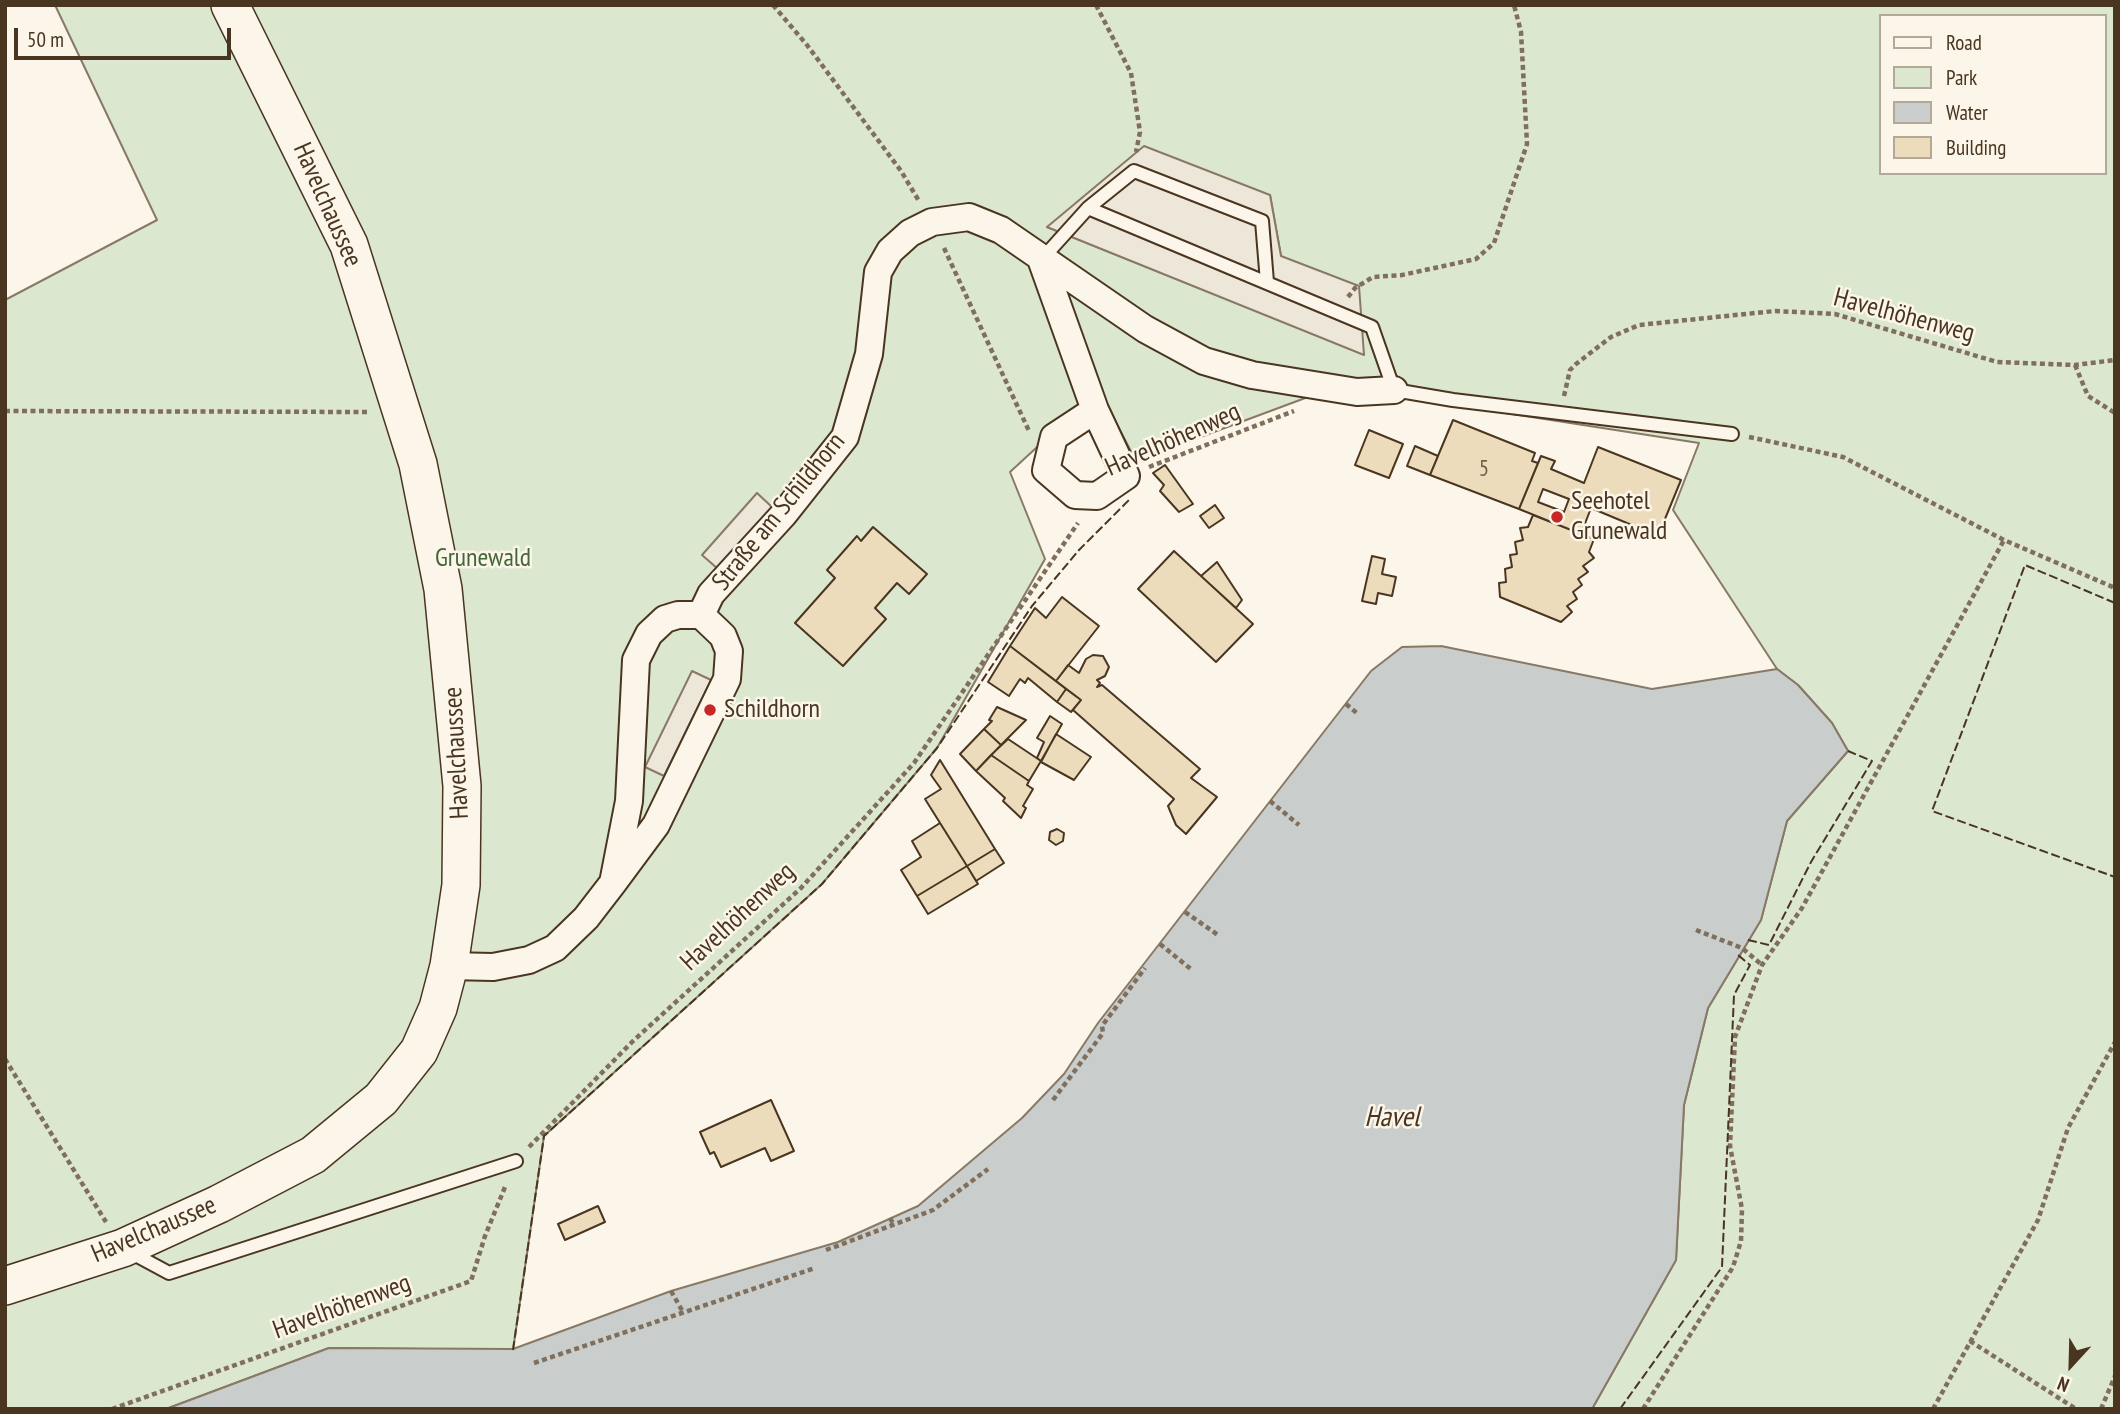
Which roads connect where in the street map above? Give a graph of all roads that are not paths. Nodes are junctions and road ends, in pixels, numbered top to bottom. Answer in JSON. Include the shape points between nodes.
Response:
{"nodes":[{"id":1,"x":230,"y":5,"type":"edge"},
{"id":2,"x":1088,"y":208,"type":"junction"},
{"id":3,"x":1041,"y":259,"type":"junction"},
{"id":4,"x":1267,"y":282,"type":"junction"},
{"id":5,"x":1394,"y":390,"type":"junction"},
{"id":6,"x":1095,"y":410,"type":"junction"},
{"id":7,"x":1732,"y":433,"type":"road end"},
{"id":8,"x":701,"y":615,"type":"junction"},
{"id":9,"x":613,"y":883,"type":"junction"},
{"id":10,"x":449,"y":966,"type":"junction"},
{"id":11,"x":516,"y":1161,"type":"road end"},
{"id":12,"x":122,"y":1248,"type":"junction"},
{"id":13,"x":5,"y":1286,"type":"edge"}],
"edges":[{"from":1,"to":10,"type":"street","name":"Havelchaussee","via":[[349,245],[418,464],[443,589],[462,786],[460,885]]},
{"from":2,"to":3,"type":"lane"},
{"from":2,"to":4,"type":"lane"},
{"from":2,"to":4,"type":"lane","via":[[1133,171],[1262,221]]},
{"from":3,"to":5,"type":"street","name":"Straße am Schildhorn","via":[[1145,329],[1204,361],[1252,375],[1357,393]]},
{"from":3,"to":6,"type":"street"},
{"from":3,"to":8,"type":"street","name":"Straße am Schildhorn","via":[[1001,230],[969,217],[932,222],[890,251],[878,272],[869,354],[845,437],[784,514],[711,594]]},
{"from":4,"to":5,"type":"lane","via":[[1373,327]]},
{"from":5,"to":7,"type":"lane"},
{"from":6,"to":6,"type":"street","via":[[1055,437],[1046,470],[1075,495],[1097,496],[1126,477]]},
{"from":8,"to":9,"type":"street","name":"Straße am Schildhorn","via":[[723,636],[729,651],[727,679],[656,825]]},
{"from":8,"to":9,"type":"street","name":"Straße am Schildhorn","via":[[664,619],[649,634],[636,660],[629,801]]},
{"from":9,"to":10,"type":"street","name":"Straße am Schildhorn","via":[[555,948],[529,960],[493,967]]},
{"from":10,"to":12,"type":"street","name":"Havelchaussee","via":[[438,1008],[419,1051],[381,1099],[313,1154]]},
{"from":11,"to":12,"type":"lane","via":[[169,1273]]},
{"from":12,"to":13,"type":"street","name":"Havelchaussee"}]}
